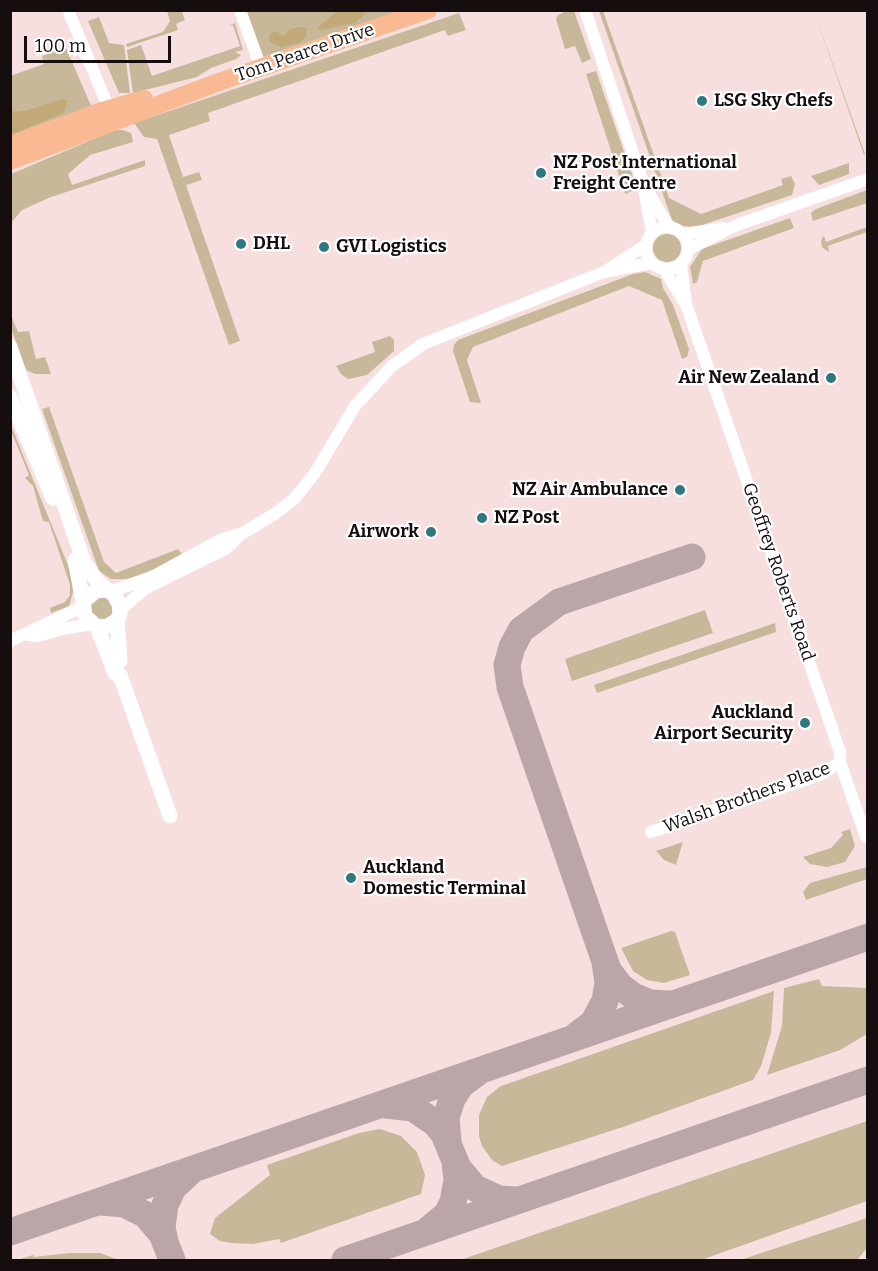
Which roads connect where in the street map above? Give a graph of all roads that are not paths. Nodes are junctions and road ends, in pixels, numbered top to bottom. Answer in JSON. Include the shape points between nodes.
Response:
{"nodes":[{"id":1,"x":69,"y":10,"type":"edge"},
{"id":2,"x":240,"y":10,"type":"edge"},
{"id":3,"x":428,"y":10,"type":"edge"},
{"id":4,"x":585,"y":10,"type":"edge"},
{"id":5,"x":261,"y":68,"type":"junction"},
{"id":6,"x":216,"y":83,"type":"junction"},
{"id":7,"x":109,"y":109,"type":"junction"},
{"id":8,"x":12,"y":157,"type":"edge"},
{"id":9,"x":867,"y":179,"type":"edge"},
{"id":10,"x":643,"y":183,"type":"junction"},
{"id":11,"x":737,"y":225,"type":"junction"},
{"id":12,"x":669,"y":227,"type":"junction"},
{"id":13,"x":652,"y":232,"type":"junction"},
{"id":14,"x":684,"y":234,"type":"junction"},
{"id":15,"x":646,"y":245,"type":"junction"},
{"id":16,"x":689,"y":249,"type":"junction"},
{"id":17,"x":651,"y":263,"type":"junction"},
{"id":18,"x":681,"y":264,"type":"junction"},
{"id":19,"x":664,"y":269,"type":"junction"},
{"id":20,"x":604,"y":272,"type":"junction"},
{"id":21,"x":687,"y":307,"type":"junction"},
{"id":22,"x":10,"y":347,"type":"edge"},
{"id":23,"x":27,"y":393,"type":"junction"},
{"id":24,"x":11,"y":398,"type":"edge"},
{"id":25,"x":243,"y":532,"type":"junction"},
{"id":26,"x":108,"y":591,"type":"junction"},
{"id":27,"x":83,"y":604,"type":"junction"},
{"id":28,"x":118,"y":615,"type":"junction"},
{"id":29,"x":95,"y":626,"type":"junction"},
{"id":30,"x":28,"y":635,"type":"junction"},
{"id":31,"x":10,"y":641,"type":"edge"},
{"id":32,"x":120,"y":675,"type":"junction"},
{"id":33,"x":840,"y":762,"type":"junction"},
{"id":34,"x":170,"y":816,"type":"dead end"},
{"id":35,"x":651,"y":832,"type":"dead end"},
{"id":36,"x":866,"y":837,"type":"edge"}],
"edges":[{"from":1,"to":7,"type":"street"},
{"from":2,"to":5,"type":"street"},
{"from":3,"to":5,"type":"main road","name":"Tom Pearce Drive"},
{"from":4,"to":10,"type":"street"},
{"from":5,"to":6,"type":"main road","name":"Tom Pearce Drive"},
{"from":6,"to":7,"type":"main road","name":"Tom Pearce Drive"},
{"from":6,"to":8,"type":"main road","name":"Tom Pearce Drive"},
{"from":7,"to":8,"type":"main road","name":"Tom Pearce Drive"},
{"from":9,"to":11,"type":"street"},
{"from":10,"to":12,"type":"street"},
{"from":10,"to":13,"type":"street"},
{"from":11,"to":14,"type":"street"},
{"from":11,"to":16,"type":"street"},
{"from":12,"to":13,"type":"street"},
{"from":12,"to":14,"type":"street"},
{"from":13,"to":15,"type":"street"},
{"from":14,"to":16,"type":"street"},
{"from":15,"to":17,"type":"street"},
{"from":15,"to":20,"type":"street"},
{"from":16,"to":18,"type":"street"},
{"from":17,"to":19,"type":"street"},
{"from":17,"to":20,"type":"street"},
{"from":18,"to":19,"type":"street"},
{"from":18,"to":21,"type":"street","name":"Geoffrey Roberts Road"},
{"from":19,"to":21,"type":"street","name":"Geoffrey Roberts Road"},
{"from":20,"to":25,"type":"street","via":[[423,344],[392,366],[350,415],[315,473],[294,499]]},
{"from":21,"to":33,"type":"street","name":"Geoffrey Roberts Road","via":[[840,752]]},
{"from":22,"to":23,"type":"street"},
{"from":23,"to":24,"type":"street"},
{"from":23,"to":26,"type":"street","via":[[87,570]]},
{"from":24,"to":27,"type":"street","via":[[78,567]]},
{"from":25,"to":26,"type":"street","via":[[222,539],[148,579]]},
{"from":25,"to":28,"type":"street","via":[[227,548],[146,588]]},
{"from":26,"to":27,"type":"street","via":[[95,591]]},
{"from":26,"to":28,"type":"street","via":[[117,599]]},
{"from":27,"to":29,"type":"street","via":[[85,616]]},
{"from":27,"to":30,"type":"street"},
{"from":28,"to":29,"type":"street","via":[[108,626]]},
{"from":28,"to":32,"type":"street"},
{"from":29,"to":30,"type":"street"},
{"from":29,"to":32,"type":"street","via":[[115,672]]},
{"from":30,"to":31,"type":"street"},
{"from":32,"to":34,"type":"street"},
{"from":33,"to":35,"type":"street","name":"Walsh Brothers Place","via":[[822,774]]},
{"from":33,"to":36,"type":"street","name":"Geoffrey Roberts Road"}]}
